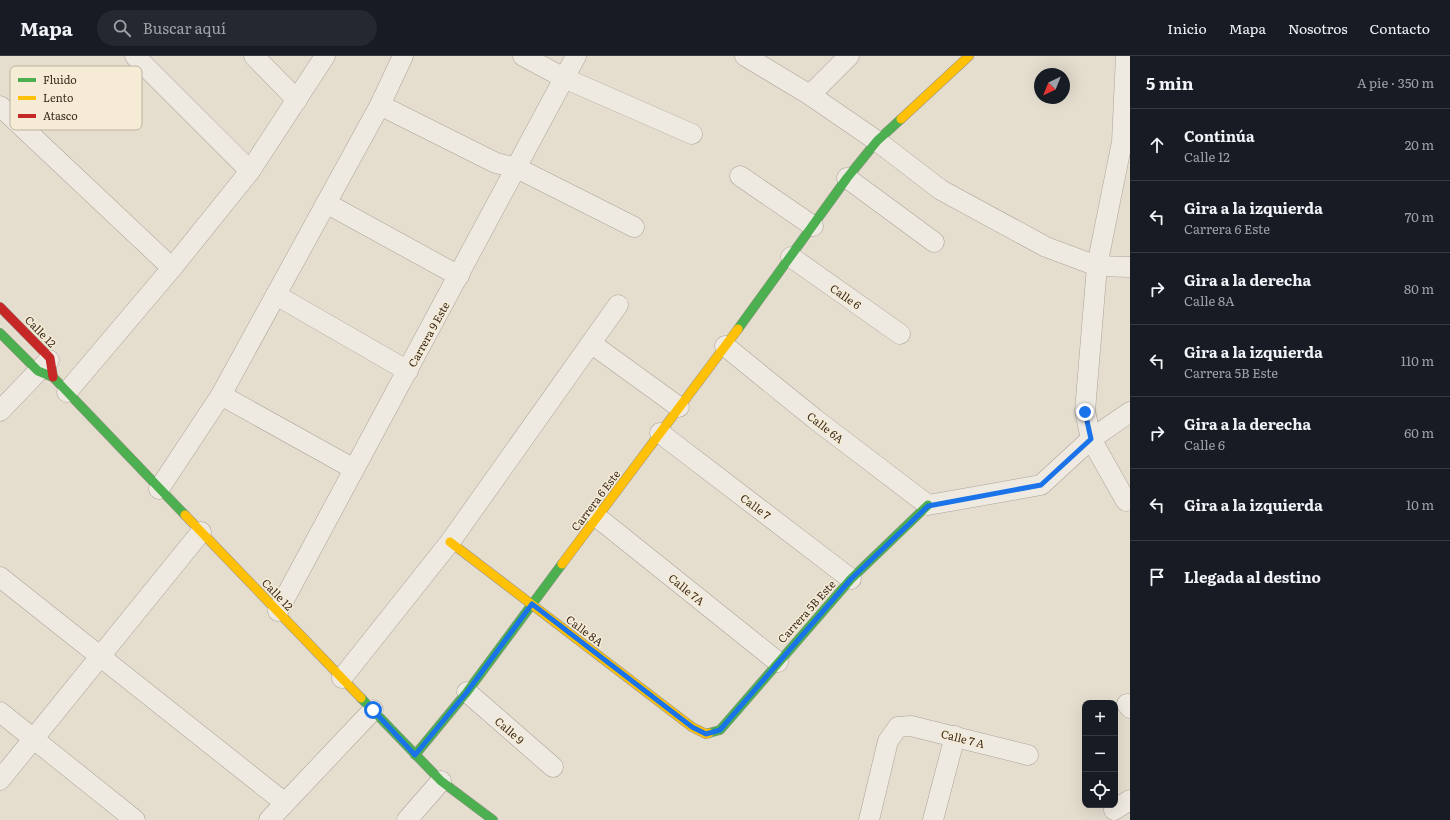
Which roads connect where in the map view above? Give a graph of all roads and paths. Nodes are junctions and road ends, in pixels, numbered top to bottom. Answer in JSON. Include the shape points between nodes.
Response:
{"nodes":[{"id":1,"x":134,"y":56,"type":"edge"},
{"id":2,"x":254,"y":56,"type":"edge"},
{"id":3,"x":324,"y":56,"type":"edge"},
{"id":4,"x":403,"y":56,"type":"edge"},
{"id":5,"x":523,"y":56,"type":"edge"},
{"id":6,"x":576,"y":56,"type":"edge"},
{"id":7,"x":746,"y":56,"type":"edge"},
{"id":8,"x":849,"y":56,"type":"edge"},
{"id":9,"x":969,"y":56,"type":"edge"},
{"id":10,"x":1126,"y":56,"type":"edge"},
{"id":11,"x":564,"y":78,"type":"junction"},
{"id":12,"x":810,"y":95,"type":"junction"},
{"id":13,"x":297,"y":100,"type":"junction"},
{"id":14,"x":380,"y":105,"type":"junction"},
{"id":15,"x":0,"y":106,"type":"edge"},
{"id":16,"x":10,"y":115,"type":"edge"},
{"id":17,"x":25,"y":130,"type":"edge"},
{"id":18,"x":692,"y":134,"type":"dead end"},
{"id":19,"x":877,"y":140,"type":"junction"},
{"id":20,"x":1126,"y":140,"type":"edge"},
{"id":21,"x":518,"y":168,"type":"junction"},
{"id":22,"x":250,"y":171,"type":"junction"},
{"id":23,"x":740,"y":176,"type":"dead end"},
{"id":24,"x":847,"y":178,"type":"junction"},
{"id":25,"x":326,"y":202,"type":"junction"},
{"id":26,"x":813,"y":226,"type":"junction"},
{"id":27,"x":634,"y":228,"type":"dead end"},
{"id":28,"x":934,"y":242,"type":"dead end"},
{"id":29,"x":792,"y":257,"type":"junction"},
{"id":30,"x":1097,"y":266,"type":"junction"},
{"id":31,"x":1130,"y":267,"type":"edge"},
{"id":32,"x":172,"y":268,"type":"junction"},
{"id":33,"x":459,"y":276,"type":"junction"},
{"id":34,"x":276,"y":295,"type":"junction"},
{"id":35,"x":618,"y":306,"type":"dead end"},
{"id":36,"x":0,"y":307,"type":"edge"},
{"id":37,"x":0,"y":333,"type":"edge"},
{"id":38,"x":900,"y":334,"type":"dead end"},
{"id":39,"x":592,"y":344,"type":"junction"},
{"id":40,"x":725,"y":346,"type":"junction"},
{"id":41,"x":47,"y":369,"type":"junction"},
{"id":42,"x":408,"y":371,"type":"junction"},
{"id":43,"x":67,"y":392,"type":"junction"},
{"id":44,"x":220,"y":395,"type":"junction"},
{"id":45,"x":680,"y":407,"type":"junction"},
{"id":46,"x":0,"y":411,"type":"edge"},
{"id":47,"x":1130,"y":412,"type":"edge"},
{"id":48,"x":660,"y":433,"type":"junction"},
{"id":49,"x":1091,"y":439,"type":"junction"},
{"id":50,"x":354,"y":469,"type":"junction"},
{"id":51,"x":159,"y":489,"type":"junction"},
{"id":52,"x":1126,"y":501,"type":"dead end"},
{"id":53,"x":928,"y":506,"type":"junction"},
{"id":54,"x":597,"y":517,"type":"junction"},
{"id":55,"x":201,"y":532,"type":"junction"},
{"id":56,"x":450,"y":542,"type":"junction"},
{"id":57,"x":0,"y":577,"type":"edge"},
{"id":58,"x":851,"y":579,"type":"junction"},
{"id":59,"x":532,"y":604,"type":"junction"},
{"id":60,"x":278,"y":611,"type":"junction"},
{"id":61,"x":101,"y":656,"type":"junction"},
{"id":62,"x":778,"y":662,"type":"junction"},
{"id":63,"x":342,"y":678,"type":"junction"},
{"id":64,"x":467,"y":692,"type":"junction"},
{"id":65,"x":373,"y":710,"type":"junction"},
{"id":66,"x":0,"y":712,"type":"edge"},
{"id":67,"x":706,"y":734,"type":"joint"},
{"id":68,"x":955,"y":736,"type":"junction"},
{"id":69,"x":33,"y":739,"type":"junction"},
{"id":70,"x":415,"y":755,"type":"junction"},
{"id":71,"x":1028,"y":755,"type":"dead end"},
{"id":72,"x":554,"y":768,"type":"dead end"},
{"id":73,"x":0,"y":780,"type":"edge"},
{"id":74,"x":441,"y":782,"type":"junction"},
{"id":75,"x":285,"y":803,"type":"junction"},
{"id":76,"x":135,"y":820,"type":"edge"},
{"id":77,"x":269,"y":820,"type":"edge"},
{"id":78,"x":408,"y":820,"type":"edge"},
{"id":79,"x":493,"y":820,"type":"edge"},
{"id":80,"x":870,"y":820,"type":"edge"},
{"id":81,"x":933,"y":820,"type":"edge"}],
"edges":[{"from":1,"to":22,"type":"street"},
{"from":2,"to":13,"type":"street"},
{"from":3,"to":13,"type":"street"},
{"from":4,"to":14,"type":"street"},
{"from":5,"to":11,"type":"street"},
{"from":6,"to":11,"type":"street","name":"Carrera 9 Este"},
{"from":7,"to":12,"type":"street"},
{"from":8,"to":12,"type":"street"},
{"from":9,"to":19,"type":"street","name":"Carrera 6 Este"},
{"from":10,"to":20,"type":"street"},
{"from":11,"to":18,"type":"street"},
{"from":11,"to":21,"type":"street","name":"Carrera 9 Este"},
{"from":12,"to":19,"type":"street"},
{"from":13,"to":22,"type":"street"},
{"from":14,"to":21,"type":"street","via":[[496,163]]},
{"from":14,"to":25,"type":"street"},
{"from":15,"to":16,"type":"street"},
{"from":17,"to":32,"type":"street"},
{"from":19,"to":24,"type":"street","name":"Carrera 6 Este"},
{"from":19,"to":30,"type":"street","via":[[941,190],[1046,247]]},
{"from":20,"to":30,"type":"street"},
{"from":21,"to":27,"type":"street"},
{"from":21,"to":33,"type":"street","name":"Carrera 9 Este"},
{"from":22,"to":32,"type":"street"},
{"from":23,"to":26,"type":"street"},
{"from":24,"to":26,"type":"street","name":"Carrera 6 Este"},
{"from":24,"to":28,"type":"street"},
{"from":25,"to":33,"type":"street"},
{"from":25,"to":34,"type":"street"},
{"from":26,"to":29,"type":"street","name":"Carrera 6 Este"},
{"from":29,"to":38,"type":"street","name":"Calle 6"},
{"from":29,"to":40,"type":"street","name":"Carrera 6 Este"},
{"from":30,"to":31,"type":"street"},
{"from":30,"to":49,"type":"street","via":[[1085,412]]},
{"from":32,"to":43,"type":"street"},
{"from":33,"to":42,"type":"street","name":"Carrera 9 Este"},
{"from":34,"to":42,"type":"street"},
{"from":34,"to":44,"type":"street"},
{"from":35,"to":39,"type":"street"},
{"from":36,"to":41,"type":"street","name":"Calle 12"},
{"from":37,"to":41,"type":"street","name":"Calle 12"},
{"from":39,"to":45,"type":"street"},
{"from":39,"to":56,"type":"street"},
{"from":40,"to":45,"type":"street","name":"Carrera 6 Este"},
{"from":40,"to":53,"type":"street","name":"Calle 6A"},
{"from":41,"to":43,"type":"street","name":"Calle 12"},
{"from":41,"to":46,"type":"street"},
{"from":42,"to":50,"type":"street","name":"Carrera 9 Este"},
{"from":43,"to":51,"type":"street","name":"Calle 12"},
{"from":44,"to":50,"type":"street"},
{"from":44,"to":51,"type":"street"},
{"from":45,"to":48,"type":"street","name":"Carrera 6 Este"},
{"from":47,"to":49,"type":"street"},
{"from":48,"to":54,"type":"street","name":"Carrera 6 Este"},
{"from":48,"to":58,"type":"street","name":"Calle 7"},
{"from":49,"to":52,"type":"street"},
{"from":49,"to":53,"type":"street","via":[[1041,485]]},
{"from":50,"to":60,"type":"street","name":"Carrera 9 Este"},
{"from":51,"to":55,"type":"street","name":"Calle 12"},
{"from":53,"to":58,"type":"street","name":"Carrera 5B Este"},
{"from":54,"to":59,"type":"street","name":"Carrera 6 Este"},
{"from":54,"to":62,"type":"street","name":"Calle 7A"},
{"from":55,"to":60,"type":"street","name":"Calle 12"},
{"from":55,"to":61,"type":"street"},
{"from":56,"to":59,"type":"street","name":"Calle 8A"},
{"from":56,"to":63,"type":"street"},
{"from":57,"to":61,"type":"street"},
{"from":58,"to":62,"type":"street","name":"Carrera 5B Este"},
{"from":59,"to":64,"type":"street","name":"Carrera 6 Este"},
{"from":59,"to":67,"type":"street","name":"Calle 8A","via":[[692,727]]},
{"from":60,"to":63,"type":"street","name":"Calle 12"},
{"from":61,"to":69,"type":"street"},
{"from":61,"to":75,"type":"street"},
{"from":62,"to":67,"type":"street","name":"Carrera 5B Este","via":[[720,730]]},
{"from":63,"to":65,"type":"street","name":"Calle 12"},
{"from":64,"to":70,"type":"street","name":"Carrera 6 Este"},
{"from":64,"to":72,"type":"street","name":"Calle 9"},
{"from":65,"to":70,"type":"street","name":"Calle 12"},
{"from":65,"to":75,"type":"street"},
{"from":66,"to":69,"type":"street"},
{"from":68,"to":71,"type":"street","name":"Calle 7 A"},
{"from":68,"to":80,"type":"street","name":"Calle 7 A","via":[[911,726],[898,727],[888,741]]},
{"from":68,"to":81,"type":"street"},
{"from":69,"to":73,"type":"street"},
{"from":69,"to":76,"type":"street"},
{"from":70,"to":74,"type":"street","name":"Calle 12"},
{"from":74,"to":78,"type":"street"},
{"from":74,"to":79,"type":"street","name":"Calle 12"},
{"from":75,"to":77,"type":"street"}]}
